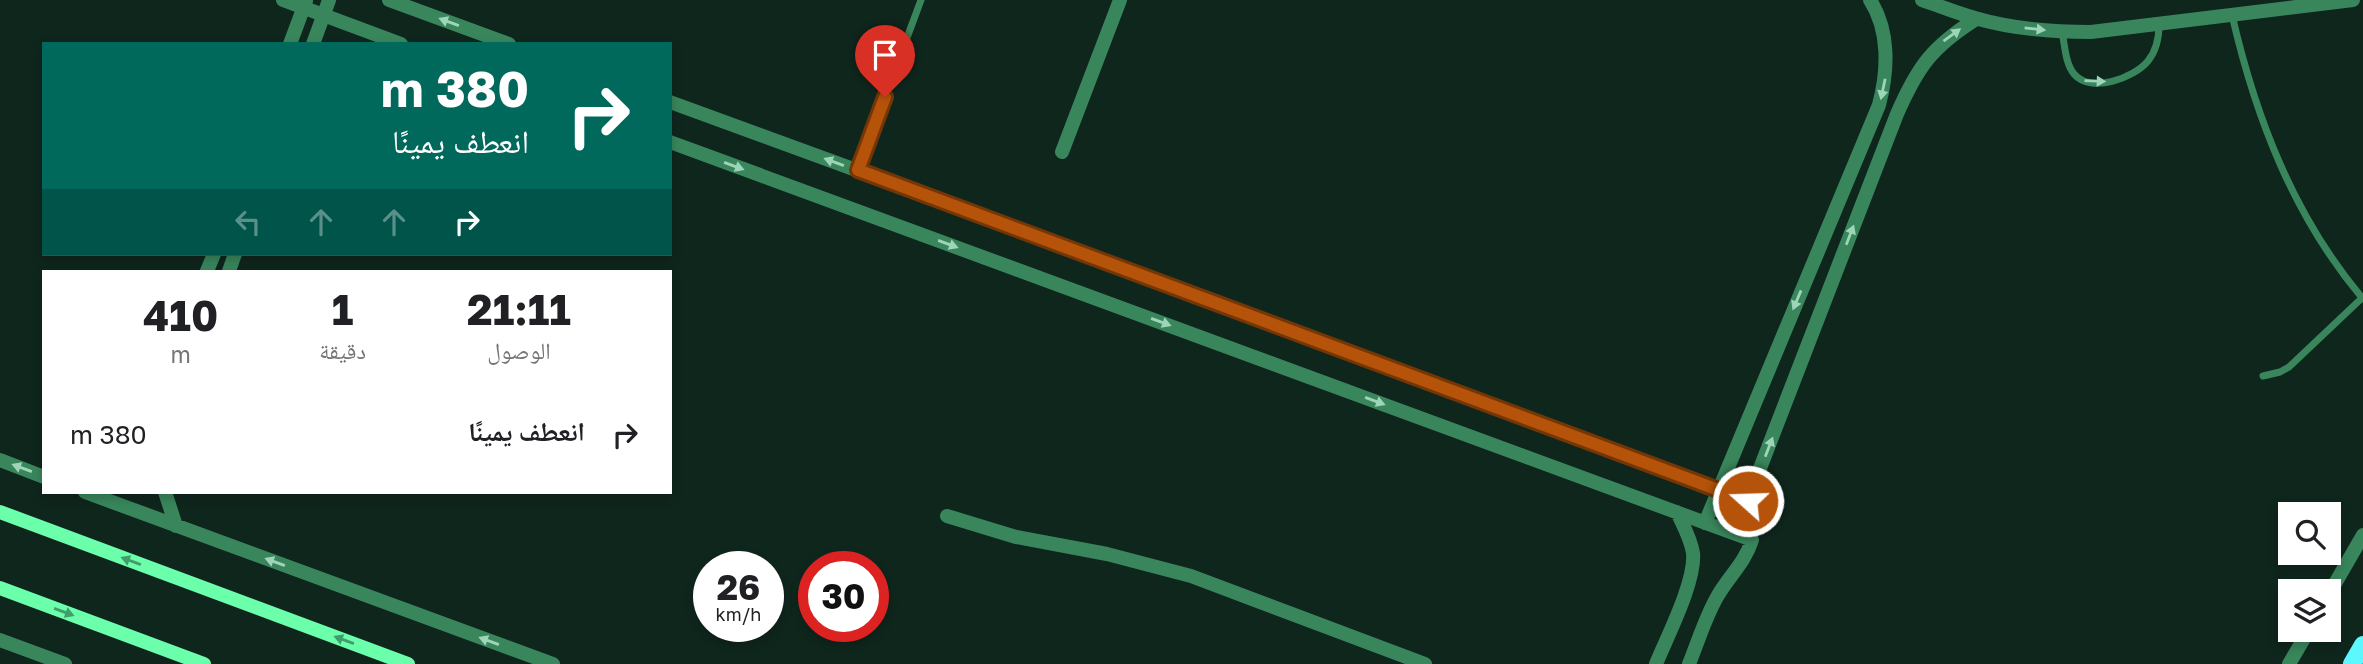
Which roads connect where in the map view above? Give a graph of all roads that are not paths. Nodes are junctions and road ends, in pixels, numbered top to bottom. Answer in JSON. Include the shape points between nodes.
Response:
{"nodes":[{"id":1,"x":283,"y":0,"type":"edge"},
{"id":2,"x":329,"y":0,"type":"edge"},
{"id":3,"x":389,"y":0,"type":"edge"},
{"id":4,"x":921,"y":0,"type":"edge"},
{"id":5,"x":1120,"y":0,"type":"edge"},
{"id":6,"x":1870,"y":0,"type":"edge"},
{"id":7,"x":1922,"y":0,"type":"edge"},
{"id":8,"x":2353,"y":0,"type":"edge"},
{"id":9,"x":305,"y":4,"type":"edge"},
{"id":10,"x":323,"y":15,"type":"junction"},
{"id":11,"x":2232,"y":15,"type":"junction"},
{"id":12,"x":1976,"y":19,"type":"junction"},
{"id":13,"x":2159,"y":24,"type":"junction"},
{"id":14,"x":2062,"y":32,"type":"junction"},
{"id":15,"x":291,"y":42,"type":"edge"},
{"id":16,"x":314,"y":42,"type":"edge"},
{"id":17,"x":396,"y":42,"type":"edge"},
{"id":18,"x":504,"y":42,"type":"edge"},
{"id":19,"x":672,"y":103,"type":"edge"},
{"id":20,"x":672,"y":143,"type":"edge"},
{"id":21,"x":1062,"y":152,"type":"dead end"},
{"id":22,"x":858,"y":170,"type":"junction"},
{"id":23,"x":2362,"y":298,"type":"edge"},
{"id":24,"x":2263,"y":376,"type":"dead end"},
{"id":25,"x":0,"y":460,"type":"edge"},
{"id":26,"x":42,"y":476,"type":"edge"},
{"id":27,"x":1717,"y":490,"type":"junction"},
{"id":28,"x":97,"y":494,"type":"edge"},
{"id":29,"x":166,"y":494,"type":"edge"},
{"id":30,"x":1748,"y":501,"type":"junction"},
{"id":31,"x":0,"y":512,"type":"edge"},
{"id":32,"x":1676,"y":512,"type":"junction"},
{"id":33,"x":947,"y":516,"type":"dead end"},
{"id":34,"x":1705,"y":523,"type":"junction"},
{"id":35,"x":176,"y":526,"type":"junction"},
{"id":36,"x":1735,"y":534,"type":"junction"},
{"id":37,"x":2363,"y":535,"type":"edge"},
{"id":38,"x":2338,"y":579,"type":"edge"},
{"id":39,"x":0,"y":588,"type":"edge"},
{"id":40,"x":0,"y":640,"type":"edge"},
{"id":41,"x":2302,"y":642,"type":"edge"},
{"id":42,"x":2363,"y":645,"type":"edge"},
{"id":43,"x":65,"y":664,"type":"edge"},
{"id":44,"x":204,"y":664,"type":"edge"},
{"id":45,"x":408,"y":664,"type":"edge"},
{"id":46,"x":553,"y":664,"type":"edge"},
{"id":47,"x":1426,"y":664,"type":"edge"},
{"id":48,"x":1656,"y":664,"type":"edge"},
{"id":49,"x":1689,"y":664,"type":"edge"},
{"id":50,"x":2289,"y":664,"type":"edge"},
{"id":51,"x":2352,"y":664,"type":"edge"}],
"edges":[{"from":1,"to":9,"type":"street"},
{"from":2,"to":10,"type":"street"},
{"from":18,"to":3,"type":"street","one_way":true},
{"from":4,"to":22,"type":"lane"},
{"from":5,"to":21,"type":"street"},
{"from":6,"to":27,"type":"street","one_way":true,"via":[[1885,47],[1879,105]]},
{"from":7,"to":12,"type":"street"},
{"from":8,"to":11,"type":"street"},
{"from":9,"to":10,"type":"street"},
{"from":9,"to":15,"type":"street"},
{"from":10,"to":16,"type":"street"},
{"from":10,"to":17,"type":"street"},
{"from":11,"to":13,"type":"street"},
{"from":11,"to":23,"type":"lane","via":[[2259,112],[2294,195],[2326,250]]},
{"from":12,"to":14,"type":"street","one_way":true},
{"from":30,"to":12,"type":"street","one_way":true,"via":[[1912,79],[1935,48]]},
{"from":13,"to":14,"type":"street"},
{"from":14,"to":13,"type":"lane","one_way":true,"via":[[2072,71],[2087,83],[2100,83],[2132,74],[2148,62],[2157,44]]},
{"from":22,"to":19,"type":"street","one_way":true},
{"from":20,"to":32,"type":"street","one_way":true},
{"from":22,"to":27,"type":"street"},
{"from":23,"to":24,"type":"lane","via":[[2290,367]]},
{"from":26,"to":25,"type":"street","one_way":true},
{"from":27,"to":30,"type":"street"},
{"from":27,"to":34,"type":"street"},
{"from":28,"to":35,"type":"street"},
{"from":29,"to":35,"type":"street"},
{"from":30,"to":36,"type":"street"},
{"from":45,"to":31,"type":"main road","one_way":true},
{"from":32,"to":34,"type":"street"},
{"from":32,"to":48,"type":"street","via":[[1691,544],[1693,563]]},
{"from":33,"to":47,"type":"street","via":[[1016,537],[1191,576]]},
{"from":34,"to":36,"type":"street"},
{"from":46,"to":35,"type":"street","one_way":true},
{"from":36,"to":49,"type":"street","via":[[1752,540],[1711,607]]},
{"from":37,"to":38,"type":"street"},
{"from":39,"to":44,"type":"main road","one_way":true},
{"from":40,"to":43,"type":"street"},
{"from":41,"to":50,"type":"street"},
{"from":42,"to":51,"type":"main road"}]}
